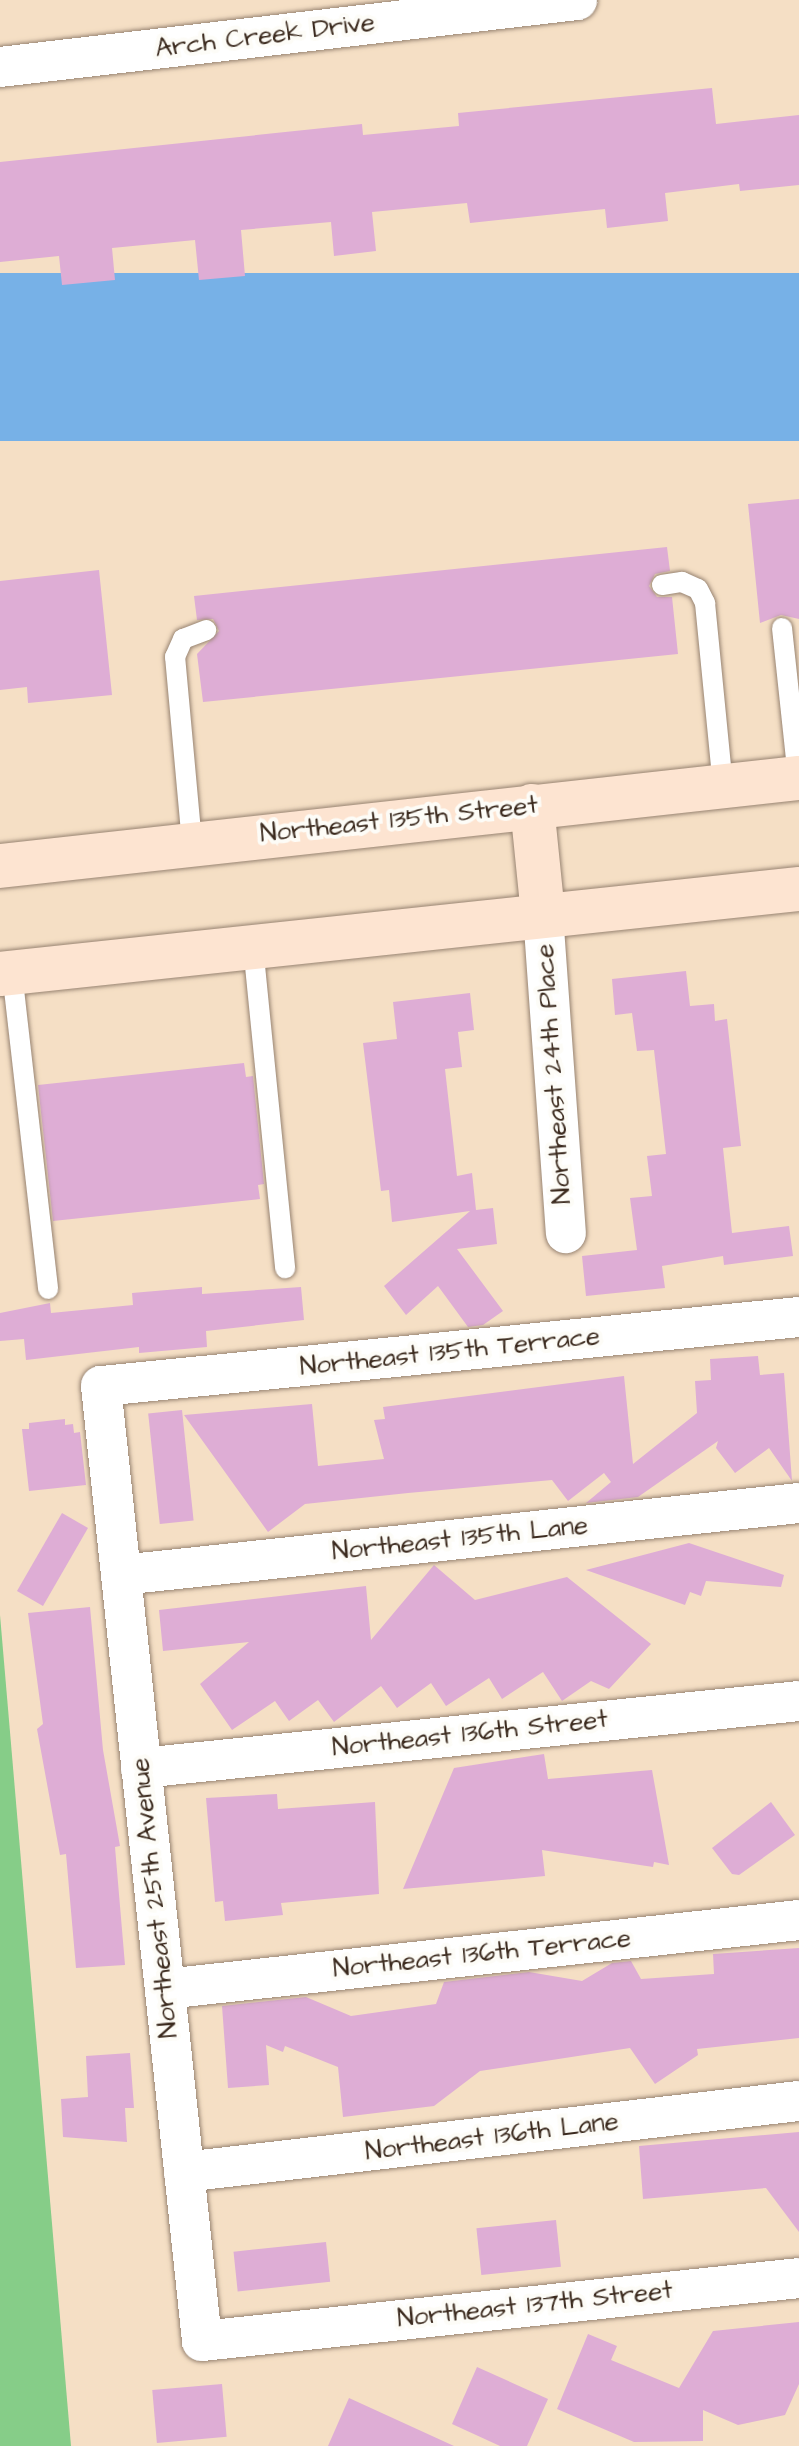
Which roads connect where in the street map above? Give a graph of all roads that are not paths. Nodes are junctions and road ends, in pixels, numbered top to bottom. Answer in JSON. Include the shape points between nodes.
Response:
{"nodes":[{"id":1,"x":577,"y":0,"type":"edge"},
{"id":2,"x":0,"y":67,"type":"edge"},
{"id":3,"x":662,"y":585,"type":"dead end"},
{"id":4,"x":782,"y":628,"type":"dead end"},
{"id":5,"x":206,"y":630,"type":"dead end"},
{"id":6,"x":798,"y":778,"type":"edge"},
{"id":7,"x":723,"y":786,"type":"junction"},
{"id":8,"x":532,"y":806,"type":"junction"},
{"id":9,"x":192,"y":843,"type":"junction"},
{"id":10,"x":0,"y":866,"type":"edge"},
{"id":11,"x":799,"y":889,"type":"edge"},
{"id":12,"x":543,"y":914,"type":"junction"},
{"id":13,"x":253,"y":946,"type":"junction"},
{"id":14,"x":6,"y":973,"type":"edge"},
{"id":15,"x":566,"y":1233,"type":"dead end"},
{"id":16,"x":285,"y":1268,"type":"dead end"},
{"id":17,"x":48,"y":1289,"type":"dead end"},
{"id":18,"x":799,"y":1317,"type":"edge"},
{"id":19,"x":101,"y":1386,"type":"joint"},
{"id":20,"x":799,"y":1503,"type":"edge"},
{"id":21,"x":121,"y":1575,"type":"junction"},
{"id":22,"x":799,"y":1701,"type":"edge"},
{"id":23,"x":141,"y":1768,"type":"junction"},
{"id":24,"x":799,"y":1920,"type":"edge"},
{"id":25,"x":165,"y":1989,"type":"junction"},
{"id":26,"x":799,"y":2101,"type":"edge"},
{"id":27,"x":184,"y":2172,"type":"junction"},
{"id":28,"x":799,"y":2278,"type":"edge"},
{"id":29,"x":272,"y":2332,"type":"joint"}],
"edges":[{"from":1,"to":2,"type":"street","name":"Arch Creek Drive"},
{"from":3,"to":7,"type":"lane","via":[[690,586],[705,603]]},
{"from":4,"to":6,"type":"lane"},
{"from":5,"to":9,"type":"lane","via":[[183,639],[175,657]]},
{"from":6,"to":7,"type":"street","name":"Northeast 135th Street"},
{"from":7,"to":8,"type":"street","name":"Northeast 135th Street"},
{"from":8,"to":9,"type":"street","name":"Northeast 135th Street"},
{"from":8,"to":12,"type":"street"},
{"from":9,"to":10,"type":"street","name":"Northeast 135th Street"},
{"from":11,"to":12,"type":"street"},
{"from":12,"to":13,"type":"street"},
{"from":12,"to":15,"type":"street","name":"Northeast 24th Place"},
{"from":13,"to":14,"type":"street"},
{"from":13,"to":16,"type":"lane"},
{"from":14,"to":17,"type":"lane"},
{"from":18,"to":19,"type":"street","name":"Northeast 135th Terrace"},
{"from":19,"to":21,"type":"street","name":"Northeast 25th Avenue"},
{"from":20,"to":21,"type":"street","name":"Northeast 135th Lane"},
{"from":21,"to":23,"type":"street","name":"Northeast 25th Avenue"},
{"from":22,"to":23,"type":"street","name":"Northeast 136th Street"},
{"from":23,"to":25,"type":"street","name":"Northeast 25th Avenue"},
{"from":24,"to":25,"type":"street","name":"Northeast 136th Terrace"},
{"from":25,"to":27,"type":"street","name":"Northeast 25th Avenue"},
{"from":26,"to":27,"type":"street","name":"Northeast 136th Lane"},
{"from":27,"to":29,"type":"street","name":"Northeast 25th Avenue","via":[[202,2341]]},
{"from":28,"to":29,"type":"street","name":"Northeast 137th Street"}]}
